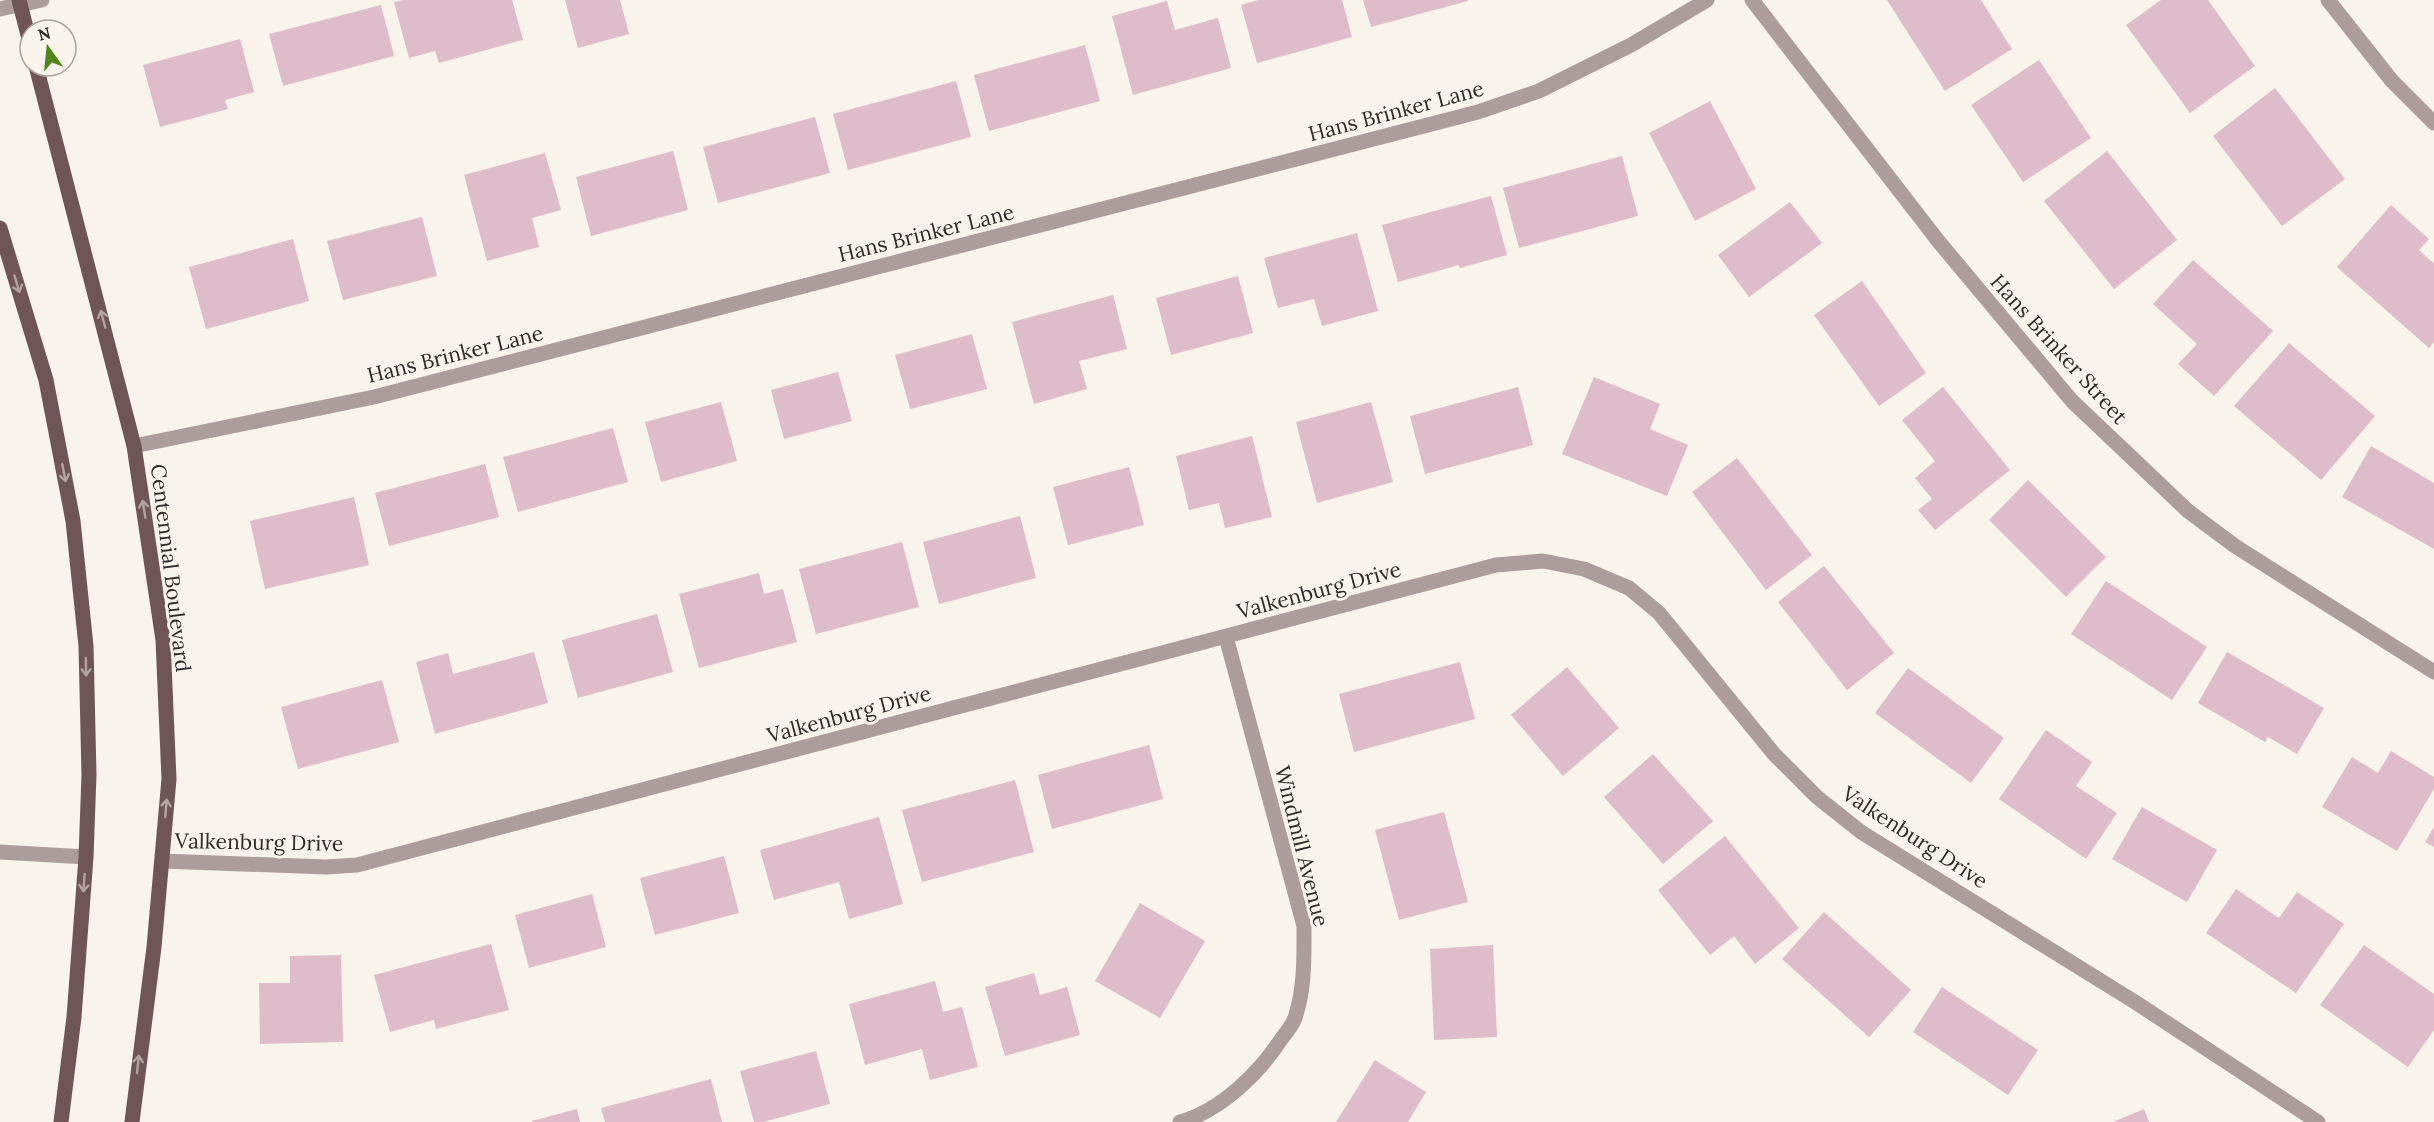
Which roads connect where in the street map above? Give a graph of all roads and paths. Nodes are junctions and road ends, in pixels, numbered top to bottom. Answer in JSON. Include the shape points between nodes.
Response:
{"nodes":[{"id":1,"x":42,"y":0,"type":"edge"},
{"id":2,"x":1707,"y":0,"type":"edge"},
{"id":3,"x":1752,"y":0,"type":"edge"},
{"id":4,"x":2328,"y":0,"type":"edge"},
{"id":5,"x":19,"y":3,"type":"edge"},
{"id":6,"x":0,"y":9,"type":"edge"},
{"id":7,"x":23,"y":18,"type":"edge"},
{"id":8,"x":39,"y":78,"type":"edge"},
{"id":9,"x":2434,"y":123,"type":"edge"},
{"id":10,"x":1,"y":233,"type":"edge"},
{"id":11,"x":134,"y":446,"type":"junction"},
{"id":12,"x":1226,"y":637,"type":"junction"},
{"id":13,"x":2434,"y":672,"type":"edge"},
{"id":14,"x":0,"y":852,"type":"edge"},
{"id":15,"x":86,"y":858,"type":"junction"},
{"id":16,"x":162,"y":861,"type":"junction"},
{"id":17,"x":61,"y":1122,"type":"edge"},
{"id":18,"x":132,"y":1122,"type":"edge"},
{"id":19,"x":1180,"y":1122,"type":"edge"},
{"id":20,"x":2318,"y":1122,"type":"edge"}],
"edges":[{"from":1,"to":5,"type":"street"},
{"from":2,"to":11,"type":"street","name":"Hans Brinker Lane","via":[[1632,45],[1539,91],[1478,112],[374,397]]},
{"from":3,"to":13,"type":"street","name":"Hans Brinker Street","via":[[1939,242],[2072,401],[2188,511],[2235,546]]},
{"from":4,"to":9,"type":"street","via":[[2392,81]]},
{"from":5,"to":6,"type":"street"},
{"from":5,"to":7,"type":"main road"},
{"from":11,"to":8,"type":"main road","name":"Centennial Boulevard","one_way":true},
{"from":10,"to":15,"type":"main road","one_way":true,"via":[[46,380],[73,520],[86,646]]},
{"from":16,"to":11,"type":"main road","name":"Centennial Boulevard","one_way":true,"via":[[169,779],[163,640]]},
{"from":12,"to":16,"type":"street","name":"Valkenburg Drive","via":[[357,865]]},
{"from":12,"to":19,"type":"street","name":"Windmill Avenue","via":[[1304,926],[1304,976],[1294,1020],[1267,1062],[1232,1095]]},
{"from":12,"to":20,"type":"street","name":"Valkenburg Drive","via":[[1496,564],[1543,561],[1584,569],[1629,588],[1659,613],[1774,754],[1817,797],[1862,832],[2135,1002]]},
{"from":14,"to":15,"type":"street"},
{"from":15,"to":17,"type":"main road","one_way":true,"via":[[74,1017]]},
{"from":18,"to":16,"type":"main road","name":"Centennial Boulevard","one_way":true}]}
